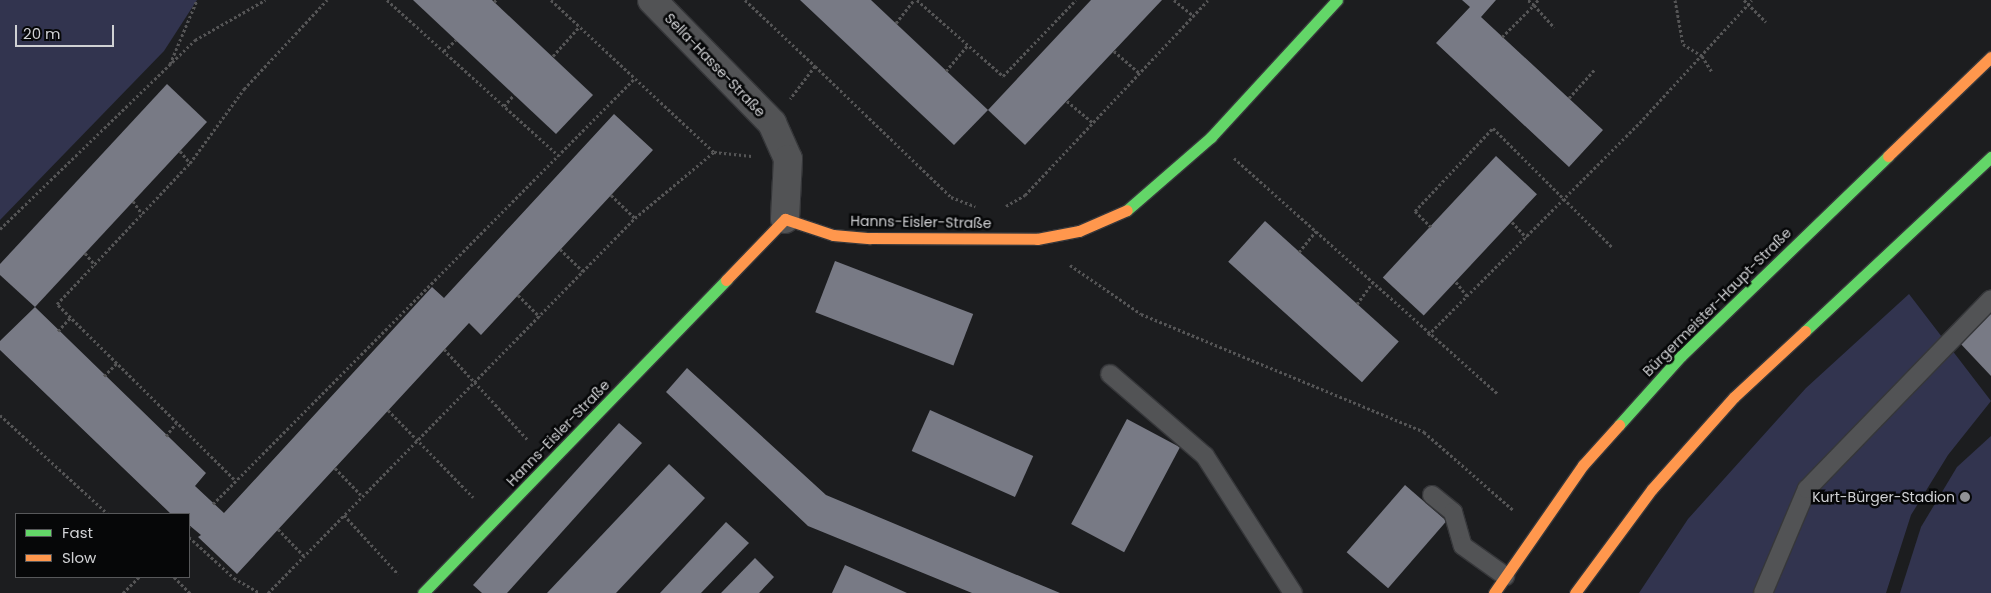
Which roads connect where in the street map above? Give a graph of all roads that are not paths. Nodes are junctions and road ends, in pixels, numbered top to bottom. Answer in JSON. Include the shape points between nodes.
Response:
{"nodes":[{"id":1,"x":652,"y":0,"type":"edge"},
{"id":2,"x":1337,"y":0,"type":"edge"},
{"id":3,"x":1991,"y":57,"type":"edge"},
{"id":4,"x":1991,"y":157,"type":"edge"},
{"id":5,"x":785,"y":219,"type":"junction"},
{"id":6,"x":1991,"y":299,"type":"edge"},
{"id":7,"x":1110,"y":374,"type":"dead end"},
{"id":8,"x":1432,"y":494,"type":"dead end"},
{"id":9,"x":1505,"y":576,"type":"junction"},
{"id":10,"x":423,"y":593,"type":"edge"},
{"id":11,"x":1293,"y":593,"type":"edge"},
{"id":12,"x":1494,"y":593,"type":"edge"},
{"id":13,"x":1575,"y":593,"type":"edge"},
{"id":14,"x":1764,"y":593,"type":"edge"}],
"edges":[{"from":1,"to":5,"type":"street","name":"Sella-Hasse-Straße","via":[[772,123],[788,159]]},
{"from":2,"to":5,"type":"street","name":"Hanns-Eisler-Straße","via":[[1211,137],[1127,210],[1079,231],[1037,239],[870,238],[833,235]]},
{"from":3,"to":9,"type":"street","name":"Bürgermeister-Haupt-Straße","via":[[1681,356],[1583,465]]},
{"from":4,"to":13,"type":"street","via":[[1734,397],[1652,489]]},
{"from":5,"to":10,"type":"street","name":"Hanns-Eisler-Straße"},
{"from":6,"to":14,"type":"lane","via":[[1807,489]]},
{"from":7,"to":11,"type":"lane","via":[[1205,456]]},
{"from":8,"to":9,"type":"lane","via":[[1452,512],[1463,546]]},
{"from":9,"to":12,"type":"street","name":"Bürgermeister-Haupt-Straße"}]}
